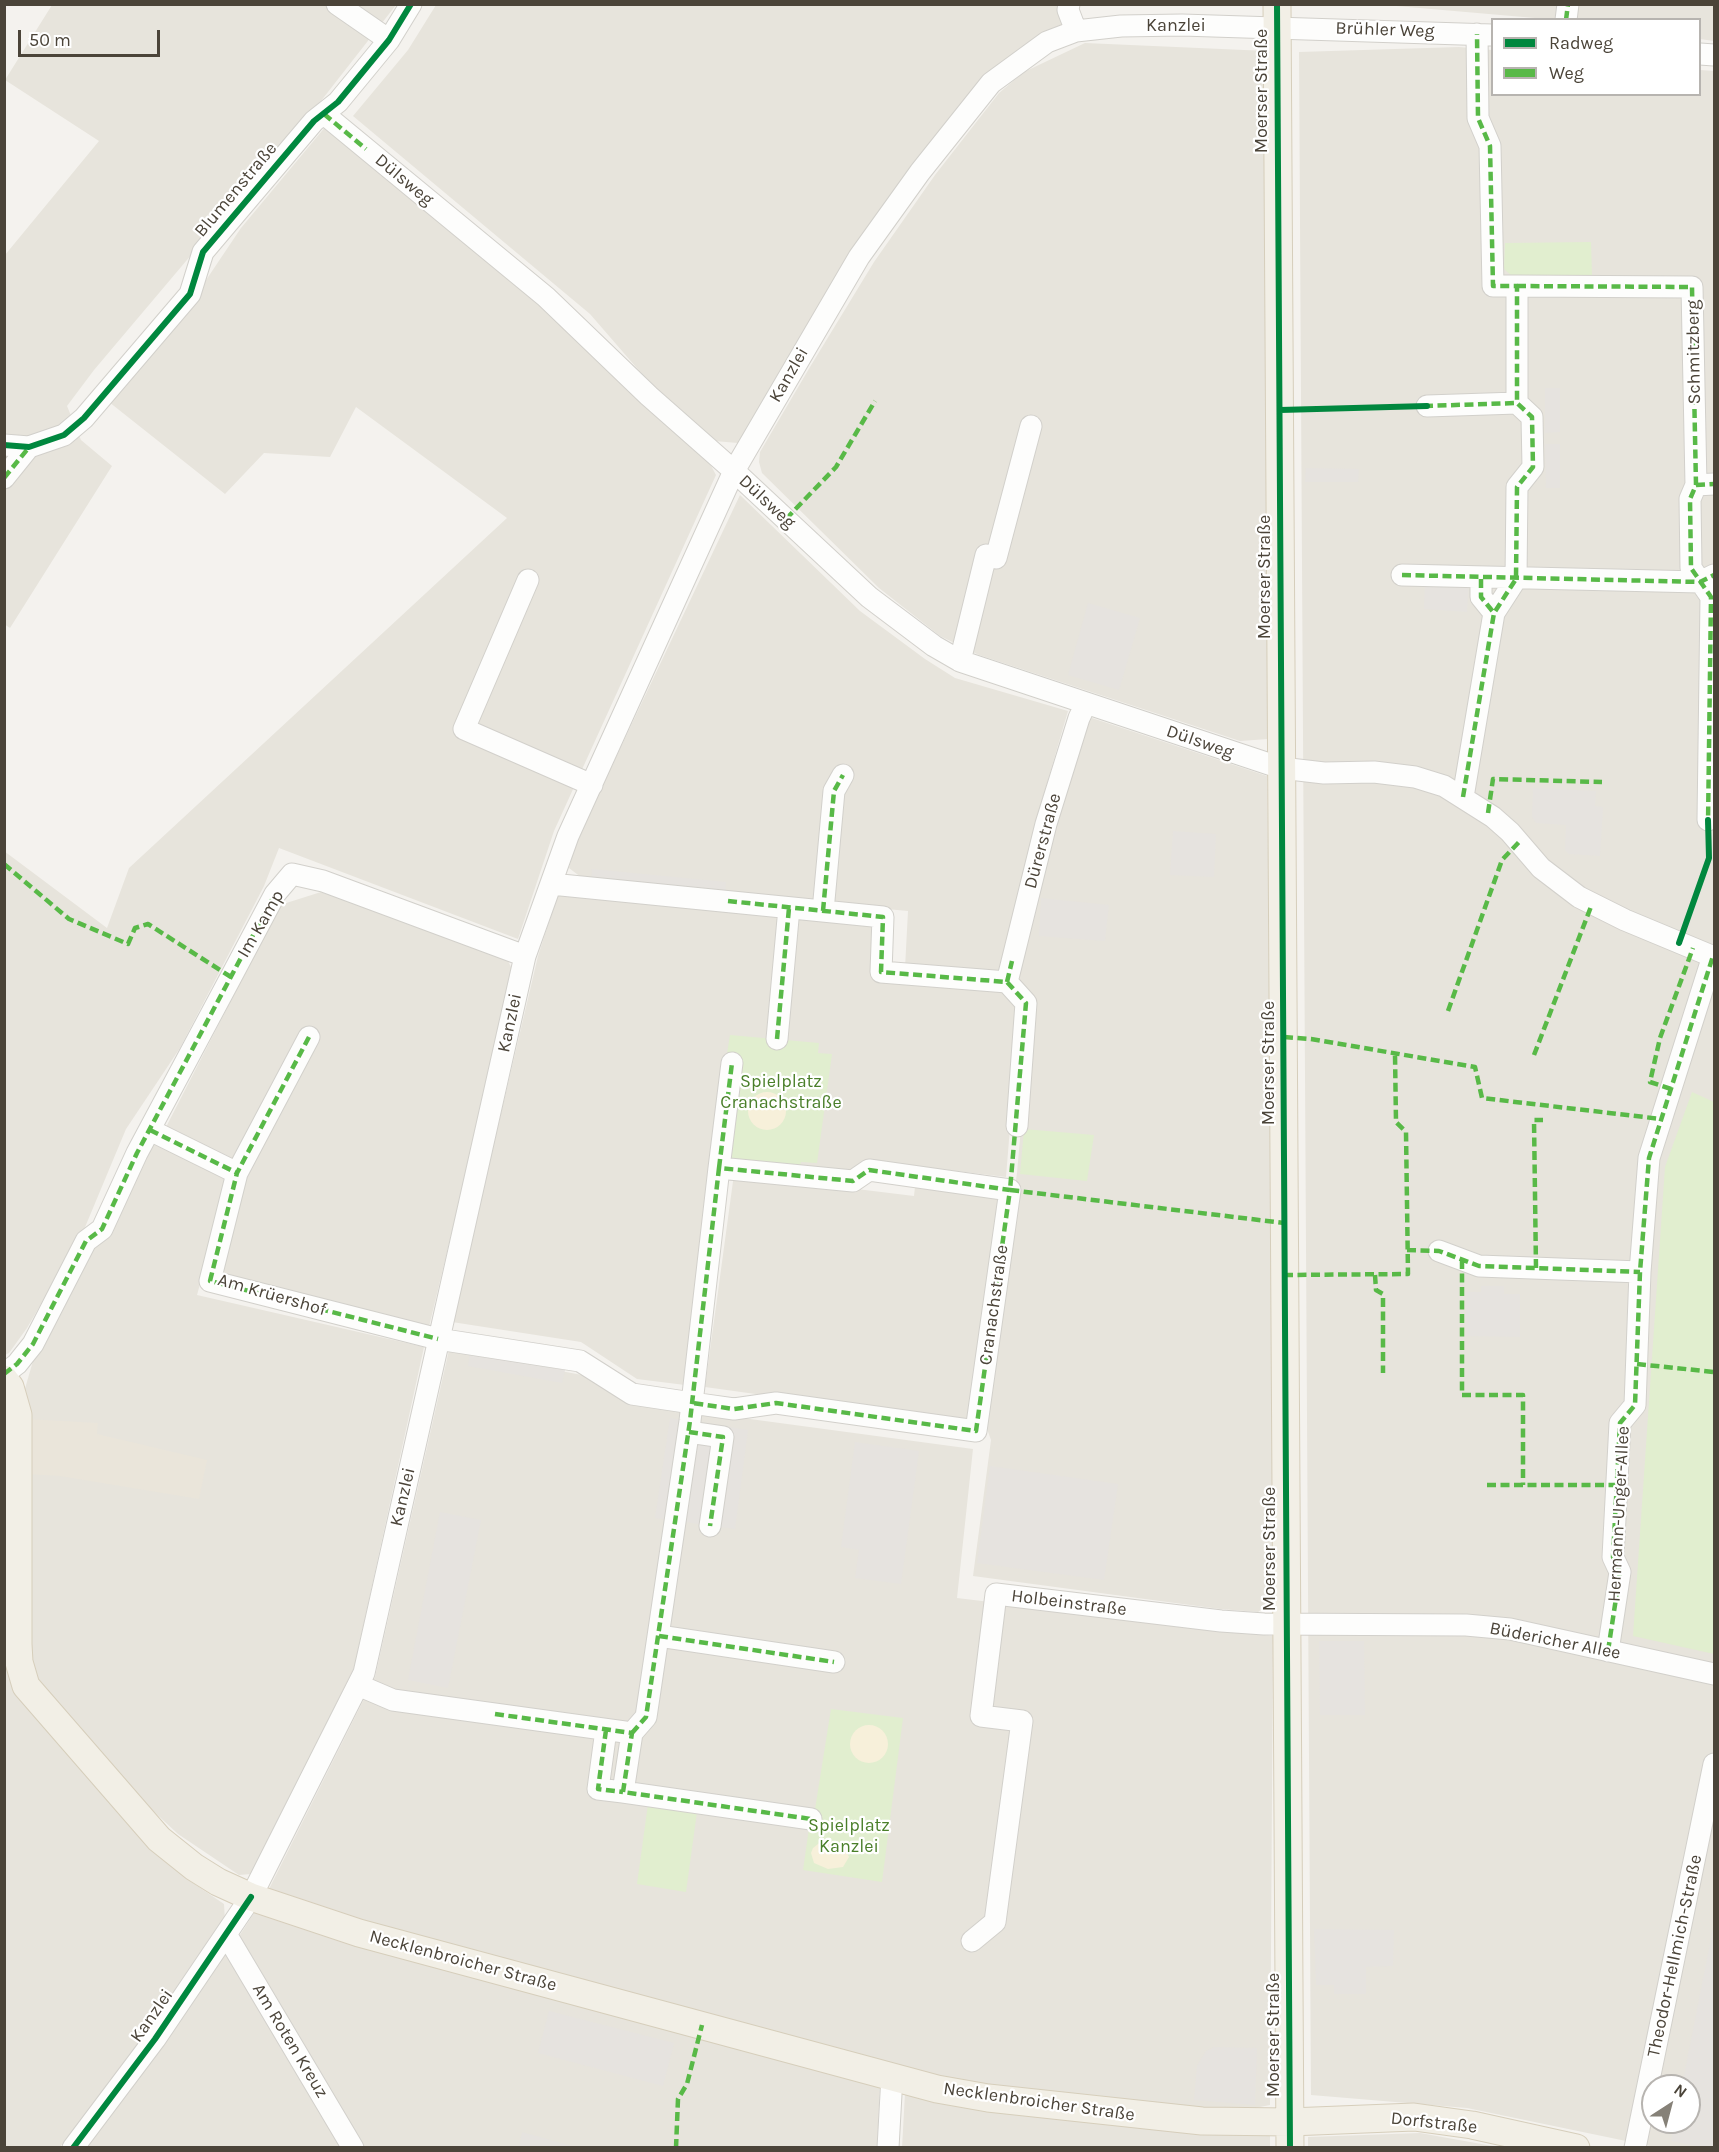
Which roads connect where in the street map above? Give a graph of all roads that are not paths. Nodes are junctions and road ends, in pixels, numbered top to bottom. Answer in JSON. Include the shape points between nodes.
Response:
{"nodes":[{"id":1,"x":337,"y":4,"type":"edge"},
{"id":2,"x":411,"y":4,"type":"edge"},
{"id":3,"x":1069,"y":4,"type":"edge"},
{"id":4,"x":1277,"y":16,"type":"edge"},
{"id":5,"x":1076,"y":31,"type":"junction"},
{"id":6,"x":1485,"y":34,"type":"edge"},
{"id":7,"x":389,"y":40,"type":"junction"},
{"id":8,"x":324,"y":114,"type":"junction"},
{"id":9,"x":1517,"y":286,"type":"junction"},
{"id":10,"x":1517,"y":402,"type":"junction"},
{"id":11,"x":1427,"y":406,"type":"dead end"},
{"id":12,"x":1032,"y":426,"type":"dead end"},
{"id":13,"x":4,"y":446,"type":"edge"},
{"id":14,"x":29,"y":447,"type":"junction"},
{"id":15,"x":734,"y":471,"type":"junction"},
{"id":16,"x":4,"y":478,"type":"edge"},
{"id":17,"x":1705,"y":484,"type":"edge"},
{"id":18,"x":1402,"y":575,"type":"dead end"},
{"id":19,"x":1481,"y":579,"type":"junction"},
{"id":20,"x":1516,"y":579,"type":"junction"},
{"id":21,"x":1707,"y":579,"type":"edge"},
{"id":22,"x":528,"y":580,"type":"dead end"},
{"id":23,"x":1494,"y":613,"type":"junction"},
{"id":24,"x":960,"y":661,"type":"junction"},
{"id":25,"x":1086,"y":703,"type":"junction"},
{"id":26,"x":1712,"y":736,"type":"edge"},
{"id":27,"x":1281,"y":768,"type":"junction"},
{"id":28,"x":843,"y":775,"type":"dead end"},
{"id":29,"x":592,"y":785,"type":"junction"},
{"id":30,"x":1463,"y":797,"type":"junction"},
{"id":31,"x":1708,"y":820,"type":"dead end"},
{"id":32,"x":551,"y":884,"type":"junction"},
{"id":33,"x":789,"y":908,"type":"junction"},
{"id":34,"x":823,"y":911,"type":"junction"},
{"id":35,"x":525,"y":956,"type":"junction"},
{"id":36,"x":1714,"y":957,"type":"edge"},
{"id":37,"x":1007,"y":982,"type":"junction"},
{"id":38,"x":309,"y":1037,"type":"dead end"},
{"id":39,"x":777,"y":1039,"type":"dead end"},
{"id":40,"x":732,"y":1063,"type":"dead end"},
{"id":41,"x":1017,"y":1126,"type":"dead end"},
{"id":42,"x":150,"y":1130,"type":"junction"},
{"id":43,"x":719,"y":1168,"type":"junction"},
{"id":44,"x":237,"y":1173,"type":"junction"},
{"id":45,"x":1439,"y":1251,"type":"dead end"},
{"id":46,"x":1640,"y":1272,"type":"junction"},
{"id":47,"x":438,"y":1339,"type":"junction"},
{"id":48,"x":4,"y":1374,"type":"edge"},
{"id":49,"x":4,"y":1379,"type":"edge"},
{"id":50,"x":692,"y":1403,"type":"junction"},
{"id":51,"x":688,"y":1432,"type":"junction"},
{"id":52,"x":710,"y":1526,"type":"dead end"},
{"id":53,"x":1286,"y":1624,"type":"junction"},
{"id":54,"x":658,"y":1636,"type":"junction"},
{"id":55,"x":1608,"y":1651,"type":"junction"},
{"id":56,"x":834,"y":1662,"type":"dead end"},
{"id":57,"x":1714,"y":1674,"type":"edge"},
{"id":58,"x":358,"y":1685,"type":"junction"},
{"id":59,"x":606,"y":1730,"type":"junction"},
{"id":60,"x":632,"y":1733,"type":"junction"},
{"id":61,"x":1714,"y":1764,"type":"edge"},
{"id":62,"x":623,"y":1792,"type":"junction"},
{"id":63,"x":811,"y":1819,"type":"dead end"},
{"id":64,"x":251,"y":1897,"type":"junction"},
{"id":65,"x":226,"y":1934,"type":"junction"},
{"id":66,"x":972,"y":1941,"type":"dead end"},
{"id":67,"x":892,"y":2076,"type":"junction"},
{"id":68,"x":1290,"y":2135,"type":"edge"},
{"id":69,"x":73,"y":2148,"type":"edge"},
{"id":70,"x":353,"y":2148,"type":"edge"},
{"id":71,"x":888,"y":2148,"type":"edge"},
{"id":72,"x":1576,"y":2148,"type":"edge"},
{"id":73,"x":1635,"y":2148,"type":"edge"}],
"edges":[{"from":1,"to":7,"type":"street"},
{"from":2,"to":7,"type":"street","name":"Blumenstraße"},
{"from":3,"to":5,"type":"street"},
{"from":4,"to":5,"type":"street","name":"Kanzlei"},
{"from":4,"to":6,"type":"street","name":"Brühler Weg"},
{"from":4,"to":27,"type":"main road","name":"Moerser Straße"},
{"from":5,"to":15,"type":"street","name":"Kanzlei","via":[[1047,42],[991,83],[920,172],[859,257]]},
{"from":6,"to":9,"type":"street","via":[[1478,118],[1490,146],[1492,286]]},
{"from":7,"to":8,"type":"street","name":"Blumenstraße"},
{"from":8,"to":14,"type":"street","name":"Blumenstraße","via":[[203,252],[190,294],[84,418],[64,435]]},
{"from":8,"to":15,"type":"street","name":"Dülsweg","via":[[546,297]]},
{"from":9,"to":10,"type":"street"},
{"from":9,"to":17,"type":"street","name":"Schmitzberg","via":[[1692,287]]},
{"from":10,"to":11,"type":"street"},
{"from":10,"to":20,"type":"street","via":[[1532,417],[1533,466],[1517,487]]},
{"from":12,"to":24,"type":"street","via":[[996,558],[986,555]]},
{"from":13,"to":14,"type":"street","name":"Blumenstraße"},
{"from":14,"to":16,"type":"street"},
{"from":15,"to":24,"type":"street","name":"Dülsweg","via":[[869,597]]},
{"from":15,"to":29,"type":"street","name":"Kanzlei"},
{"from":17,"to":21,"type":"street","name":"Schmitzberg","via":[[1690,498],[1691,568]]},
{"from":18,"to":19,"type":"street"},
{"from":19,"to":20,"type":"street"},
{"from":19,"to":23,"type":"street","via":[[1481,597]]},
{"from":20,"to":21,"type":"street"},
{"from":20,"to":23,"type":"street"},
{"from":21,"to":26,"type":"street","name":"Schmitzberg","via":[[1711,597]]},
{"from":22,"to":29,"type":"street","via":[[464,729]]},
{"from":23,"to":30,"type":"street"},
{"from":24,"to":25,"type":"street","name":"Dülsweg"},
{"from":25,"to":27,"type":"street","name":"Dülsweg"},
{"from":25,"to":37,"type":"street","name":"Dürerstraße","via":[[1046,824]]},
{"from":26,"to":31,"type":"street","name":"Schmitzberg"},
{"from":27,"to":30,"type":"street","name":"Dülsweg","via":[[1415,777]]},
{"from":27,"to":53,"type":"main road","name":"Moerser Straße"},
{"from":28,"to":34,"type":"street","via":[[834,791]]},
{"from":29,"to":32,"type":"street","name":"Kanzlei"},
{"from":30,"to":36,"type":"street","name":"Dülsweg","via":[[1510,832],[1541,868],[1579,897]]},
{"from":32,"to":33,"type":"street"},
{"from":32,"to":35,"type":"street","name":"Kanzlei"},
{"from":33,"to":34,"type":"street"},
{"from":33,"to":39,"type":"street"},
{"from":34,"to":37,"type":"street","via":[[883,917],[881,972]]},
{"from":35,"to":42,"type":"street","name":"Im Kamp","via":[[322,881],[292,874],[275,894]]},
{"from":35,"to":47,"type":"street","name":"Kanzlei"},
{"from":36,"to":46,"type":"street","name":"Hermann-Unger-Allee","via":[[1649,1158]]},
{"from":37,"to":41,"type":"street","via":[[1026,1003]]},
{"from":38,"to":44,"type":"street"},
{"from":40,"to":43,"type":"street"},
{"from":42,"to":44,"type":"street"},
{"from":42,"to":48,"type":"street","name":"Im Kamp","via":[[102,1229],[86,1241],[33,1344]]},
{"from":43,"to":50,"type":"street"},
{"from":43,"to":50,"type":"street","name":"Cranachstraße","via":[[853,1181],[868,1170],[1010,1190],[976,1431],[776,1403],[734,1409]]},
{"from":44,"to":47,"type":"street","name":"Am Krüershof","via":[[210,1281]]},
{"from":45,"to":46,"type":"street","via":[[1479,1266]]},
{"from":46,"to":55,"type":"street","name":"Hermann-Unger-Allee","via":[[1635,1405],[1620,1423],[1613,1557],[1620,1572]]},
{"from":47,"to":50,"type":"street","name":"Cranachstraße","via":[[580,1361],[632,1394]]},
{"from":47,"to":58,"type":"street","name":"Kanzlei","via":[[364,1673]]},
{"from":49,"to":64,"type":"main road","name":"Necklenbroicher Straße","via":[[18,1414],[18,1644],[26,1686],[159,1839],[194,1867]]},
{"from":50,"to":51,"type":"street"},
{"from":51,"to":52,"type":"street","via":[[723,1437]]},
{"from":51,"to":54,"type":"street"},
{"from":53,"to":55,"type":"street","name":"Büdericher Allee","via":[[1466,1624],[1510,1629]]},
{"from":53,"to":66,"type":"street","name":"Holbeinstraße","via":[[1221,1621],[996,1594],[981,1716],[1022,1721],[995,1922]]},
{"from":53,"to":68,"type":"main road","name":"Moerser Straße"},
{"from":54,"to":56,"type":"street"},
{"from":54,"to":60,"type":"street","via":[[646,1717]]},
{"from":55,"to":57,"type":"street","name":"Büdericher Allee"},
{"from":58,"to":59,"type":"street","via":[[393,1700]]},
{"from":58,"to":64,"type":"street","name":"Kanzlei"},
{"from":59,"to":60,"type":"street"},
{"from":59,"to":62,"type":"street","via":[[598,1789]]},
{"from":60,"to":62,"type":"street"},
{"from":61,"to":73,"type":"street","name":"Theodor-Hellmich-Straße"},
{"from":62,"to":63,"type":"street"},
{"from":64,"to":65,"type":"street","name":"Kanzlei"},
{"from":64,"to":67,"type":"main road","name":"Necklenbroicher Straße","via":[[359,1933]]},
{"from":65,"to":69,"type":"street","name":"Kanzlei","via":[[155,2039]]},
{"from":65,"to":70,"type":"street","name":"Am Roten Kreuz"},
{"from":67,"to":68,"type":"main road","name":"Necklenbroicher Straße","via":[[988,2098],[1202,2121]]},
{"from":67,"to":71,"type":"street"},
{"from":68,"to":72,"type":"main road","name":"Dorfstraße","via":[[1414,2117],[1472,2125]]}]}
